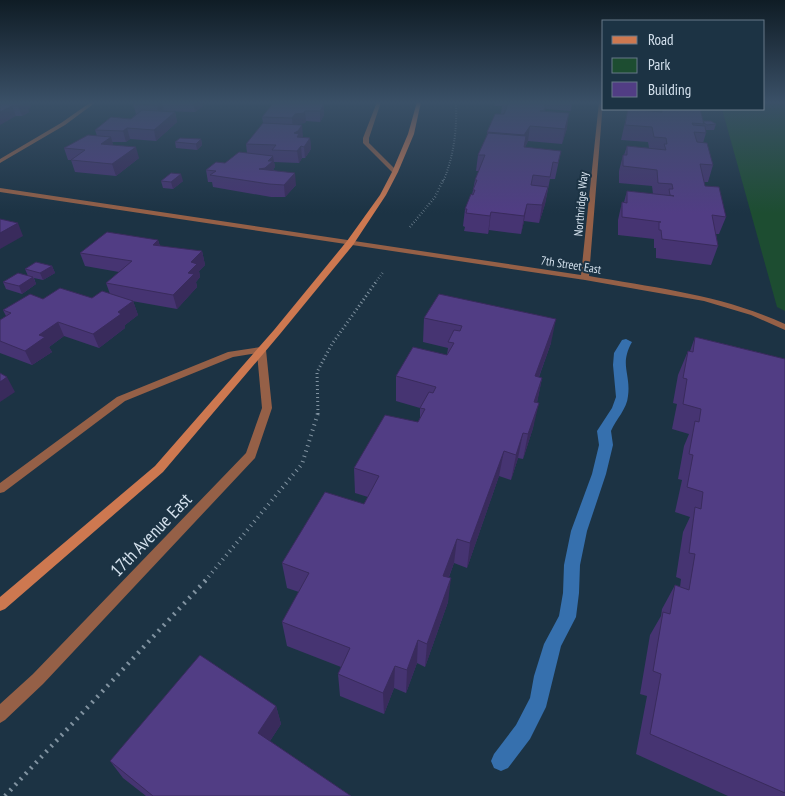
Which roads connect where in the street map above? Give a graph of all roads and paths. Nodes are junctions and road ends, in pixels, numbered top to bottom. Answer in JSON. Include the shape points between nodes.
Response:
{"nodes":[{"id":1,"x":37,"y":139,"type":"edge"},
{"id":2,"x":366,"y":139,"type":"edge"},
{"id":3,"x":409,"y":139,"type":"edge"},
{"id":4,"x":455,"y":139,"type":"edge"},
{"id":5,"x":598,"y":139,"type":"edge"},
{"id":6,"x":0,"y":161,"type":"edge"},
{"id":7,"x":395,"y":172,"type":"junction"},
{"id":8,"x":0,"y":190,"type":"edge"},
{"id":9,"x":406,"y":232,"type":"dead end"},
{"id":10,"x":350,"y":242,"type":"junction"},
{"id":11,"x":386,"y":268,"type":"dead end"},
{"id":12,"x":585,"y":278,"type":"junction"},
{"id":13,"x":785,"y":326,"type":"edge"},
{"id":14,"x":262,"y":350,"type":"junction"},
{"id":15,"x":0,"y":488,"type":"edge"},
{"id":16,"x":0,"y":605,"type":"edge"},
{"id":17,"x":0,"y":715,"type":"edge"},
{"id":18,"x":5,"y":796,"type":"edge"}],
"edges":[{"from":1,"to":6,"type":"street"},
{"from":2,"to":7,"type":"street","via":[[366,143]]},
{"from":3,"to":7,"type":"street"},
{"from":4,"to":9,"type":"path","via":[[435,197]]},
{"from":5,"to":12,"type":"street","name":"Northridge Way"},
{"from":7,"to":10,"type":"street"},
{"from":8,"to":10,"type":"street","name":"7th Street East"},
{"from":10,"to":12,"type":"street","name":"7th Street East"},
{"from":10,"to":14,"type":"street"},
{"from":11,"to":18,"type":"path","via":[[332,344],[317,372],[319,411],[302,464],[193,596]]},
{"from":12,"to":13,"type":"street","name":"7th Street East","via":[[705,298]]},
{"from":14,"to":15,"type":"street","via":[[231,354],[121,399]]},
{"from":14,"to":16,"type":"street","via":[[159,468]]},
{"from":14,"to":17,"type":"street","name":"17th Avenue East","via":[[267,408],[251,454]]}]}
